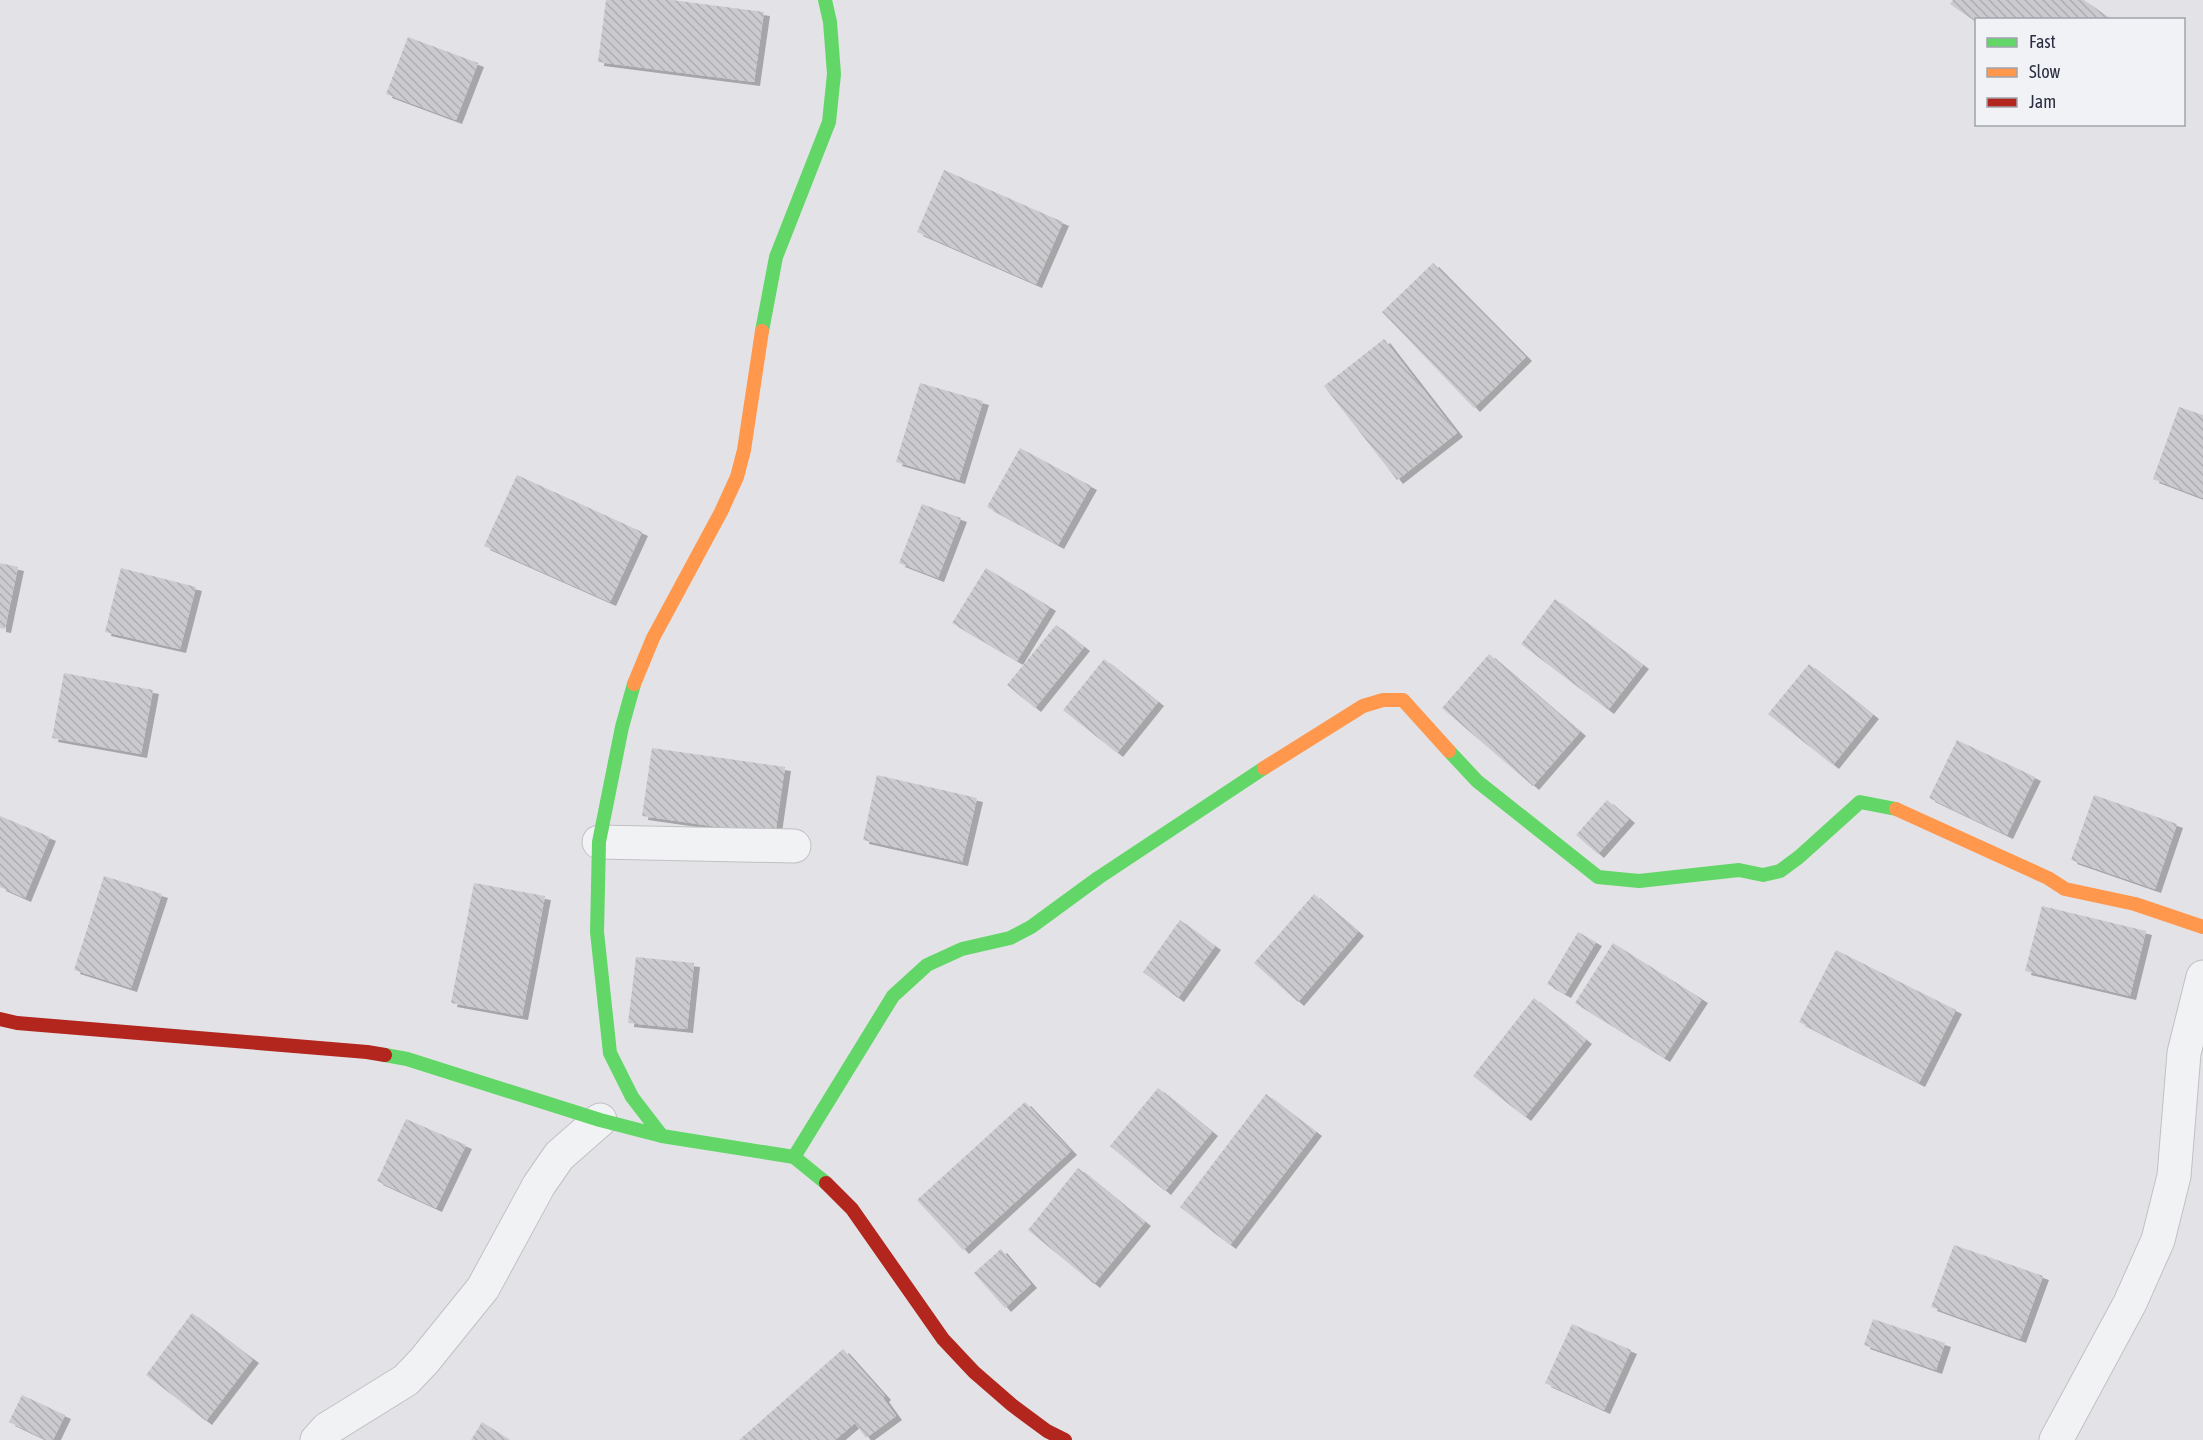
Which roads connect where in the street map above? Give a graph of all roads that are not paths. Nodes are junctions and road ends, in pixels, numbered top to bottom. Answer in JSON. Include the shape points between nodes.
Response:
{"nodes":[{"id":1,"x":825,"y":0,"type":"edge"},
{"id":2,"x":599,"y":842,"type":"junction"},
{"id":3,"x":794,"y":846,"type":"dead end"},
{"id":4,"x":2203,"y":927,"type":"edge"},
{"id":5,"x":2203,"y":977,"type":"edge"},
{"id":6,"x":0,"y":1019,"type":"edge"},
{"id":7,"x":2194,"y":1054,"type":"edge"},
{"id":8,"x":600,"y":1120,"type":"junction"},
{"id":9,"x":662,"y":1136,"type":"junction"},
{"id":10,"x":794,"y":1156,"type":"junction"},
{"id":11,"x":317,"y":1440,"type":"edge"},
{"id":12,"x":1065,"y":1440,"type":"edge"},
{"id":13,"x":2056,"y":1440,"type":"edge"}],
"edges":[{"from":1,"to":2,"type":"street","via":[[834,74],[830,122],[776,257],[738,477],[636,676]]},
{"from":2,"to":3,"type":"street"},
{"from":2,"to":9,"type":"street","via":[[597,932],[610,1053],[632,1097]]},
{"from":4,"to":10,"type":"street","via":[[2134,904],[2065,889],[1900,810],[1860,802],[1780,871],[1763,875],[1739,870],[1639,881],[1598,877],[1477,781],[1403,700],[1383,700],[1363,706],[1229,790],[1032,927],[1010,938],[962,949],[927,965],[893,996]]},
{"from":5,"to":7,"type":"street"},
{"from":6,"to":8,"type":"street","via":[[367,1052],[407,1059]]},
{"from":7,"to":13,"type":"street","via":[[2174,1176],[2158,1240],[2130,1303]]},
{"from":8,"to":9,"type":"street"},
{"from":8,"to":11,"type":"street","via":[[559,1156],[483,1288],[424,1361],[406,1380]]},
{"from":9,"to":10,"type":"street"},
{"from":10,"to":12,"type":"street","via":[[852,1209],[943,1339],[974,1372],[1012,1405]]}]}
